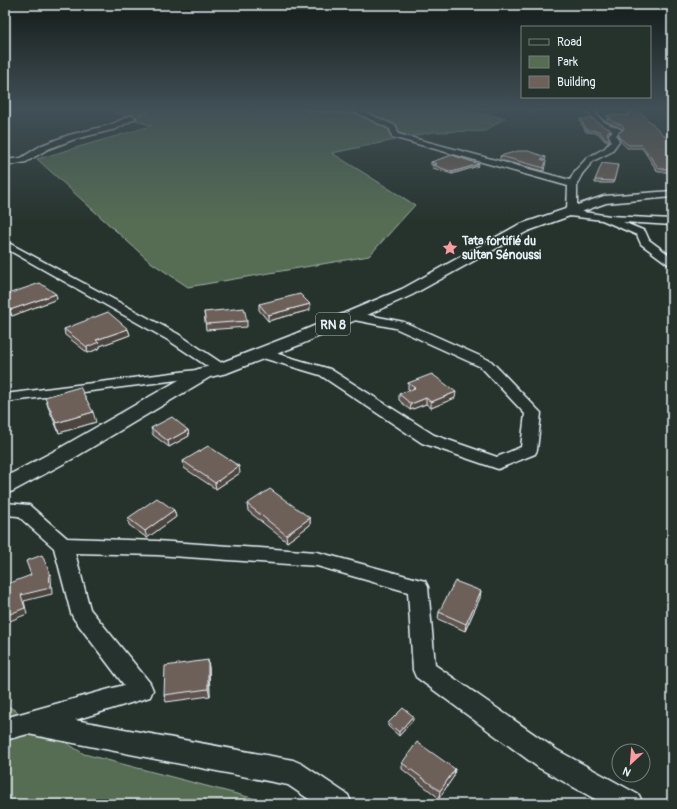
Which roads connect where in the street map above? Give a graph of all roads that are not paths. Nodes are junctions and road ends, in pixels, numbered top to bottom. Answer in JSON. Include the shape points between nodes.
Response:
{"nodes":[{"id":1,"x":48,"y":146,"type":"edge"},
{"id":2,"x":432,"y":146,"type":"edge"},
{"id":3,"x":611,"y":146,"type":"edge"},
{"id":4,"x":23,"y":160,"type":"junction"},
{"id":5,"x":5,"y":163,"type":"edge"},
{"id":6,"x":5,"y":173,"type":"edge"},
{"id":7,"x":573,"y":184,"type":"junction"},
{"id":8,"x":672,"y":194,"type":"edge"},
{"id":9,"x":590,"y":204,"type":"junction"},
{"id":10,"x":568,"y":212,"type":"junction"},
{"id":11,"x":604,"y":217,"type":"junction"},
{"id":12,"x":672,"y":222,"type":"edge"},
{"id":13,"x":5,"y":244,"type":"edge"},
{"id":14,"x":672,"y":262,"type":"edge"},
{"id":15,"x":352,"y":316,"type":"junction"},
{"id":16,"x":261,"y":353,"type":"junction"},
{"id":17,"x":221,"y":369,"type":"junction"},
{"id":18,"x":204,"y":373,"type":"junction"},
{"id":19,"x":5,"y":398,"type":"edge"},
{"id":20,"x":5,"y":486,"type":"edge"},
{"id":21,"x":5,"y":509,"type":"edge"},
{"id":22,"x":63,"y":545,"type":"junction"},
{"id":23,"x":28,"y":723,"type":"junction"},
{"id":24,"x":5,"y":729,"type":"edge"},
{"id":25,"x":339,"y":804,"type":"edge"},
{"id":26,"x":630,"y":804,"type":"edge"}],
"edges":[{"from":1,"to":4,"type":"street"},
{"from":2,"to":7,"type":"street"},
{"from":3,"to":7,"type":"street","via":[[590,160],[578,173]]},
{"from":4,"to":5,"type":"street"},
{"from":4,"to":6,"type":"street"},
{"from":7,"to":10,"type":"street"},
{"from":8,"to":9,"type":"main road","number":"RN 8","via":[[604,200]]},
{"from":9,"to":10,"type":"main road","number":"RN 8"},
{"from":9,"to":11,"type":"street"},
{"from":10,"to":11,"type":"street"},
{"from":10,"to":15,"type":"main road","number":"RN 8","via":[[523,228],[407,292]]},
{"from":11,"to":12,"type":"street"},
{"from":11,"to":14,"type":"street","via":[[641,233],[645,242]]},
{"from":13,"to":17,"type":"street","via":[[173,337]]},
{"from":15,"to":16,"type":"main road","number":"RN 8"},
{"from":15,"to":16,"type":"street","via":[[398,325],[486,364],[533,413],[529,450],[498,463],[428,439],[325,372]]},
{"from":16,"to":17,"type":"main road","number":"RN 8"},
{"from":17,"to":18,"type":"main road","number":"RN 8"},
{"from":18,"to":19,"type":"street"},
{"from":18,"to":20,"type":"main road","number":"RN 8"},
{"from":21,"to":22,"type":"street","via":[[23,510]]},
{"from":22,"to":23,"type":"street","via":[[81,613],[142,690]]},
{"from":22,"to":26,"type":"street","via":[[157,548],[317,559],[418,587],[424,670],[548,759]]},
{"from":23,"to":24,"type":"street"},
{"from":23,"to":25,"type":"street","via":[[293,774]]}]}
